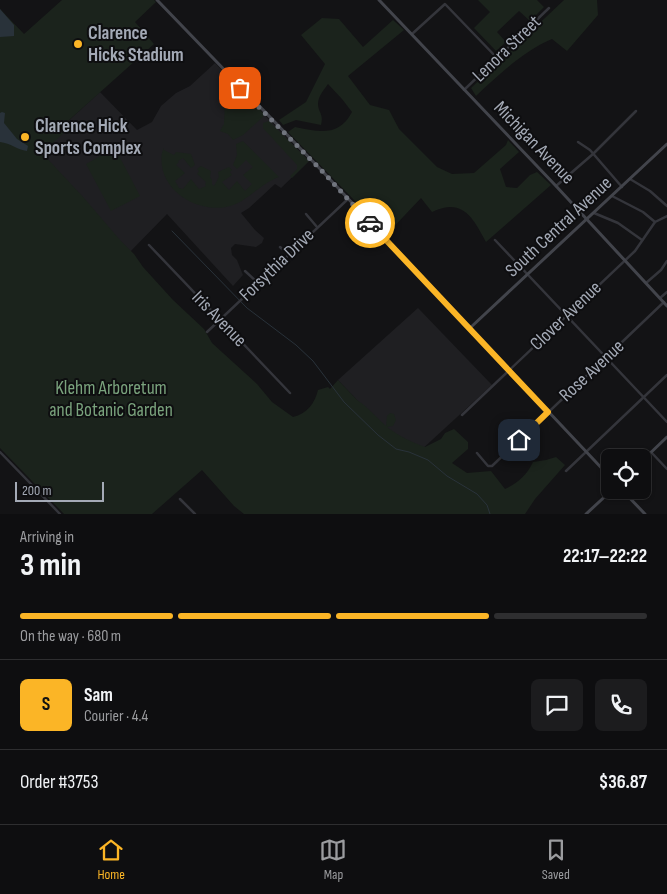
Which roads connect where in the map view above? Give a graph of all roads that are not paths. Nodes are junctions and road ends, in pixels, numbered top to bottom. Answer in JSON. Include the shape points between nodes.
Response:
{"nodes":[{"id":1,"x":157,"y":0,"type":"edge"},
{"id":2,"x":379,"y":0,"type":"edge"},
{"id":3,"x":549,"y":8,"type":"dead end"},
{"id":4,"x":412,"y":35,"type":"junction"},
{"id":5,"x":498,"y":59,"type":"junction"},
{"id":6,"x":464,"y":90,"type":"junction"},
{"id":7,"x":636,"y":111,"type":"dead end"},
{"id":8,"x":578,"y":142,"type":"dead end"},
{"id":9,"x":667,"y":144,"type":"edge"},
{"id":10,"x":593,"y":154,"type":"junction"},
{"id":11,"x":630,"y":179,"type":"junction"},
{"id":12,"x":556,"y":186,"type":"junction"},
{"id":13,"x":622,"y":187,"type":"junction"},
{"id":14,"x":612,"y":196,"type":"junction"},
{"id":15,"x":348,"y":199,"type":"junction"},
{"id":16,"x":667,"y":206,"type":"edge"},
{"id":17,"x":594,"y":213,"type":"junction"},
{"id":18,"x":306,"y":214,"type":"dead end"},
{"id":19,"x":667,"y":216,"type":"edge"},
{"id":20,"x":587,"y":220,"type":"junction"},
{"id":21,"x":654,"y":222,"type":"junction"},
{"id":22,"x":318,"y":226,"type":"junction"},
{"id":23,"x":495,"y":240,"type":"dead end"},
{"id":24,"x":642,"y":240,"type":"junction"},
{"id":25,"x":149,"y":246,"type":"dead end"},
{"id":26,"x":280,"y":247,"type":"dead end"},
{"id":27,"x":289,"y":255,"type":"junction"},
{"id":28,"x":625,"y":260,"type":"junction"},
{"id":29,"x":667,"y":261,"type":"edge"},
{"id":30,"x":246,"y":271,"type":"dead end"},
{"id":31,"x":528,"y":275,"type":"junction"},
{"id":32,"x":258,"y":283,"type":"junction"},
{"id":33,"x":646,"y":284,"type":"junction"},
{"id":34,"x":667,"y":292,"type":"edge"},
{"id":35,"x":660,"y":298,"type":"junction"},
{"id":36,"x":664,"y":302,"type":"junction"},
{"id":37,"x":667,"y":306,"type":"edge"},
{"id":38,"x":567,"y":316,"type":"junction"},
{"id":39,"x":220,"y":320,"type":"junction"},
{"id":40,"x":470,"y":328,"type":"junction"},
{"id":41,"x":207,"y":332,"type":"dead end"},
{"id":42,"x":606,"y":358,"type":"junction"},
{"id":43,"x":509,"y":371,"type":"junction"},
{"id":44,"x":667,"y":375,"type":"edge"},
{"id":45,"x":290,"y":393,"type":"dead end"},
{"id":46,"x":644,"y":397,"type":"junction"},
{"id":47,"x":548,"y":412,"type":"junction"},
{"id":48,"x":462,"y":416,"type":"dead end"},
{"id":49,"x":667,"y":422,"type":"edge"},
{"id":50,"x":667,"y":437,"type":"edge"},
{"id":51,"x":0,"y":452,"type":"edge"},
{"id":52,"x":586,"y":452,"type":"junction"},
{"id":53,"x":651,"y":452,"type":"joint"},
{"id":54,"x":477,"y":453,"type":"dead end"},
{"id":55,"x":601,"y":468,"type":"edge"},
{"id":56,"x":667,"y":469,"type":"edge"},
{"id":57,"x":566,"y":471,"type":"dead end"},
{"id":58,"x":180,"y":499,"type":"dead end"},
{"id":59,"x":602,"y":499,"type":"edge"},
{"id":60,"x":631,"y":499,"type":"edge"},
{"id":61,"x":60,"y":514,"type":"edge"},
{"id":62,"x":194,"y":514,"type":"edge"},
{"id":63,"x":586,"y":514,"type":"edge"},
{"id":64,"x":645,"y":514,"type":"edge"}],
"edges":[{"from":1,"to":15,"type":"street"},
{"from":2,"to":4,"type":"street","name":"Michigan Avenue"},
{"from":3,"to":5,"type":"street","name":"Lenora Street"},
{"from":4,"to":5,"type":"street","via":[[445,4]]},
{"from":4,"to":6,"type":"street","name":"Michigan Avenue"},
{"from":5,"to":6,"type":"street","name":"Lenora Street"},
{"from":6,"to":12,"type":"street","name":"Michigan Avenue"},
{"from":7,"to":10,"type":"street"},
{"from":8,"to":10,"type":"street"},
{"from":9,"to":11,"type":"street","name":"South Central Avenue"},
{"from":10,"to":12,"type":"street"},
{"from":10,"to":13,"type":"street"},
{"from":11,"to":13,"type":"street","name":"South Central Avenue"},
{"from":11,"to":16,"type":"street","via":[[650,190]]},
{"from":12,"to":20,"type":"street","name":"Michigan Avenue"},
{"from":13,"to":14,"type":"street","name":"South Central Avenue"},
{"from":14,"to":17,"type":"street","name":"South Central Avenue"},
{"from":14,"to":21,"type":"street"},
{"from":15,"to":22,"type":"street","name":"Forsythia Drive"},
{"from":15,"to":40,"type":"street"},
{"from":17,"to":20,"type":"street","name":"South Central Avenue"},
{"from":17,"to":24,"type":"street","via":[[618,223]]},
{"from":18,"to":22,"type":"street"},
{"from":19,"to":21,"type":"street"},
{"from":20,"to":28,"type":"street","name":"Michigan Avenue"},
{"from":20,"to":31,"type":"street","name":"South Central Avenue"},
{"from":21,"to":24,"type":"street","name":"Clover Avenue"},
{"from":22,"to":27,"type":"street","name":"Forsythia Drive"},
{"from":23,"to":31,"type":"street"},
{"from":24,"to":28,"type":"street","name":"Clover Avenue"},
{"from":25,"to":39,"type":"street","name":"Iris Avenue"},
{"from":26,"to":27,"type":"street"},
{"from":27,"to":32,"type":"street","name":"Forsythia Drive"},
{"from":28,"to":33,"type":"street","name":"Michigan Avenue"},
{"from":28,"to":38,"type":"street","name":"Clover Avenue"},
{"from":29,"to":33,"type":"street"},
{"from":30,"to":32,"type":"street"},
{"from":31,"to":38,"type":"street"},
{"from":31,"to":40,"type":"street","name":"South Central Avenue"},
{"from":32,"to":39,"type":"street","name":"Forsythia Drive"},
{"from":33,"to":35,"type":"street","name":"Michigan Avenue"},
{"from":34,"to":35,"type":"street"},
{"from":35,"to":36,"type":"street","name":"Michigan Avenue"},
{"from":36,"to":37,"type":"street","name":"Michigan Avenue"},
{"from":36,"to":42,"type":"street","name":"Rose Avenue"},
{"from":38,"to":42,"type":"street"},
{"from":38,"to":43,"type":"street","name":"Clover Avenue"},
{"from":39,"to":41,"type":"street","name":"Forsythia Drive"},
{"from":39,"to":45,"type":"street","name":"Iris Avenue"},
{"from":40,"to":43,"type":"street"},
{"from":42,"to":46,"type":"street"},
{"from":42,"to":47,"type":"street","name":"Rose Avenue"},
{"from":43,"to":47,"type":"street"},
{"from":43,"to":48,"type":"street","name":"Clover Avenue"},
{"from":44,"to":46,"type":"street"},
{"from":46,"to":49,"type":"street"},
{"from":46,"to":52,"type":"street"},
{"from":47,"to":52,"type":"street"},
{"from":47,"to":54,"type":"street","name":"Rose Avenue","via":[[492,466],[488,466]]},
{"from":50,"to":53,"type":"street"},
{"from":51,"to":61,"type":"street"},
{"from":52,"to":55,"type":"street"},
{"from":52,"to":57,"type":"street"},
{"from":53,"to":56,"type":"street"},
{"from":58,"to":62,"type":"street"},
{"from":59,"to":63,"type":"street"},
{"from":60,"to":64,"type":"street"}]}
